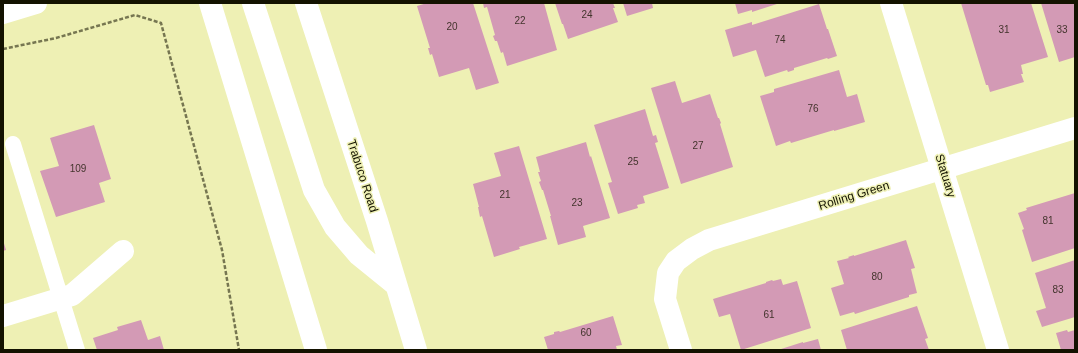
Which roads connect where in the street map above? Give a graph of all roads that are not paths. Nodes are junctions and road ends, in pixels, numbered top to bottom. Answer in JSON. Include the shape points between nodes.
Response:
{"nodes":[{"id":1,"x":36,"y":3,"type":"edge"},
{"id":2,"x":210,"y":3,"type":"edge"},
{"id":3,"x":253,"y":3,"type":"edge"},
{"id":4,"x":306,"y":3,"type":"edge"},
{"id":5,"x":891,"y":3,"type":"edge"},
{"id":6,"x":3,"y":13,"type":"edge"},
{"id":7,"x":1075,"y":128,"type":"edge"},
{"id":8,"x":13,"y":144,"type":"dead end"},
{"id":9,"x":943,"y":169,"type":"junction"},
{"id":10,"x":122,"y":251,"type":"dead end"},
{"id":11,"x":396,"y":285,"type":"junction"},
{"id":12,"x":61,"y":298,"type":"junction"},
{"id":13,"x":3,"y":316,"type":"edge"},
{"id":14,"x":77,"y":350,"type":"edge"},
{"id":15,"x":316,"y":350,"type":"edge"},
{"id":16,"x":416,"y":350,"type":"edge"},
{"id":17,"x":681,"y":350,"type":"edge"},
{"id":18,"x":998,"y":350,"type":"edge"}],
"edges":[{"from":1,"to":6,"type":"street"},
{"from":2,"to":15,"type":"street"},
{"from":3,"to":11,"type":"street","via":[[314,190],[335,227],[359,255]]},
{"from":4,"to":11,"type":"street","name":"Trabuco Road"},
{"from":5,"to":9,"type":"street","name":"Statuary"},
{"from":7,"to":9,"type":"street","name":"Rolling Green"},
{"from":8,"to":12,"type":"lane"},
{"from":9,"to":17,"type":"street","name":"Rolling Green","via":[[709,240],[692,249],[676,261],[668,273],[665,298]]},
{"from":9,"to":18,"type":"street","name":"Statuary"},
{"from":10,"to":12,"type":"street","via":[[72,295]]},
{"from":11,"to":16,"type":"street","name":"Trabuco Road"},
{"from":12,"to":13,"type":"street"},
{"from":12,"to":14,"type":"lane"}]}
